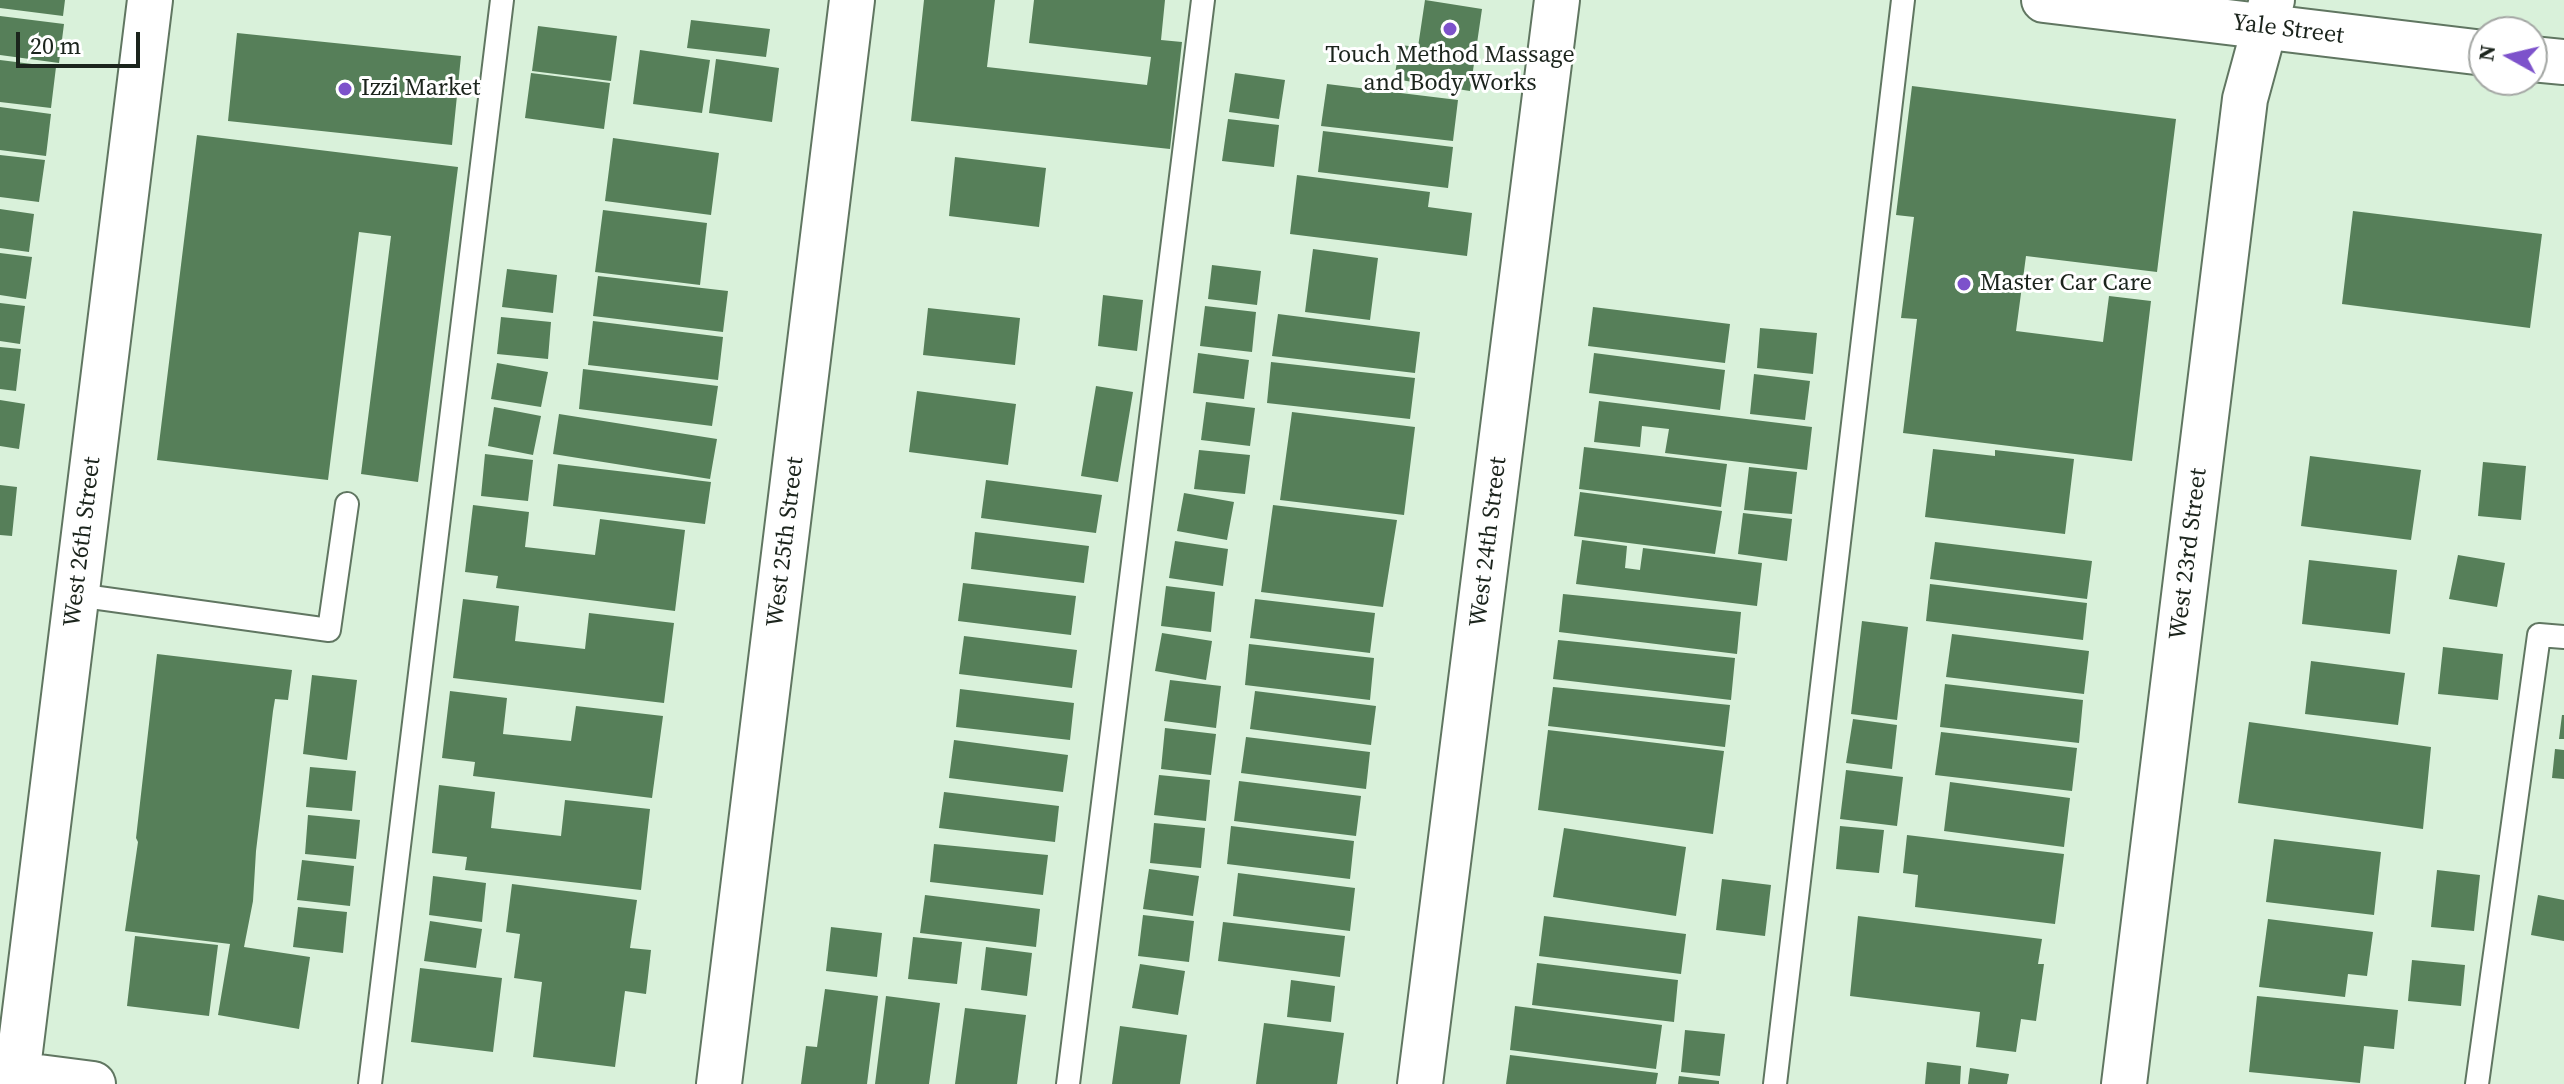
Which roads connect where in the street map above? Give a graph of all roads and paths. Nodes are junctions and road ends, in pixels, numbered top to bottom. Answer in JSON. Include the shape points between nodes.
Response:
{"nodes":[{"id":1,"x":150,"y":0,"type":"edge"},
{"id":2,"x":502,"y":0,"type":"edge"},
{"id":3,"x":852,"y":0,"type":"edge"},
{"id":4,"x":1203,"y":0,"type":"edge"},
{"id":5,"x":1557,"y":0,"type":"edge"},
{"id":6,"x":1903,"y":0,"type":"edge"},
{"id":7,"x":2044,"y":0,"type":"edge"},
{"id":8,"x":2095,"y":3,"type":"edge"},
{"id":9,"x":2159,"y":7,"type":"edge"},
{"id":10,"x":2268,"y":13,"type":"edge"},
{"id":11,"x":2468,"y":50,"type":"edge"},
{"id":12,"x":347,"y":504,"type":"dead end"},
{"id":13,"x":77,"y":595,"type":"junction"},
{"id":14,"x":2564,"y":637,"type":"edge"},
{"id":15,"x":11,"y":1077,"type":"edge"},
{"id":16,"x":93,"y":1084,"type":"edge"},
{"id":17,"x":370,"y":1084,"type":"edge"},
{"id":18,"x":719,"y":1084,"type":"edge"},
{"id":19,"x":1068,"y":1084,"type":"edge"},
{"id":20,"x":1420,"y":1084,"type":"edge"},
{"id":21,"x":1775,"y":1084,"type":"edge"},
{"id":22,"x":2124,"y":1084,"type":"edge"},
{"id":23,"x":2477,"y":1084,"type":"edge"}],
"edges":[{"from":1,"to":13,"type":"street","name":"West 26th Street"},
{"from":2,"to":17,"type":"lane"},
{"from":3,"to":18,"type":"street","name":"West 25th Street"},
{"from":4,"to":19,"type":"lane"},
{"from":5,"to":20,"type":"street","name":"West 24th Street"},
{"from":6,"to":21,"type":"lane"},
{"from":7,"to":8,"type":"street","name":"Yale Street"},
{"from":8,"to":9,"type":"street","name":"Yale Street"},
{"from":9,"to":10,"type":"street","name":"Yale Street"},
{"from":10,"to":11,"type":"street","name":"Yale Street"},
{"from":10,"to":22,"type":"street","name":"West 23rd Street","via":[[2245,99]]},
{"from":12,"to":13,"type":"lane","via":[[329,630]]},
{"from":13,"to":15,"type":"street","name":"West 26th Street"},
{"from":14,"to":23,"type":"lane","via":[[2539,635]]},
{"from":15,"to":16,"type":"street"}]}
